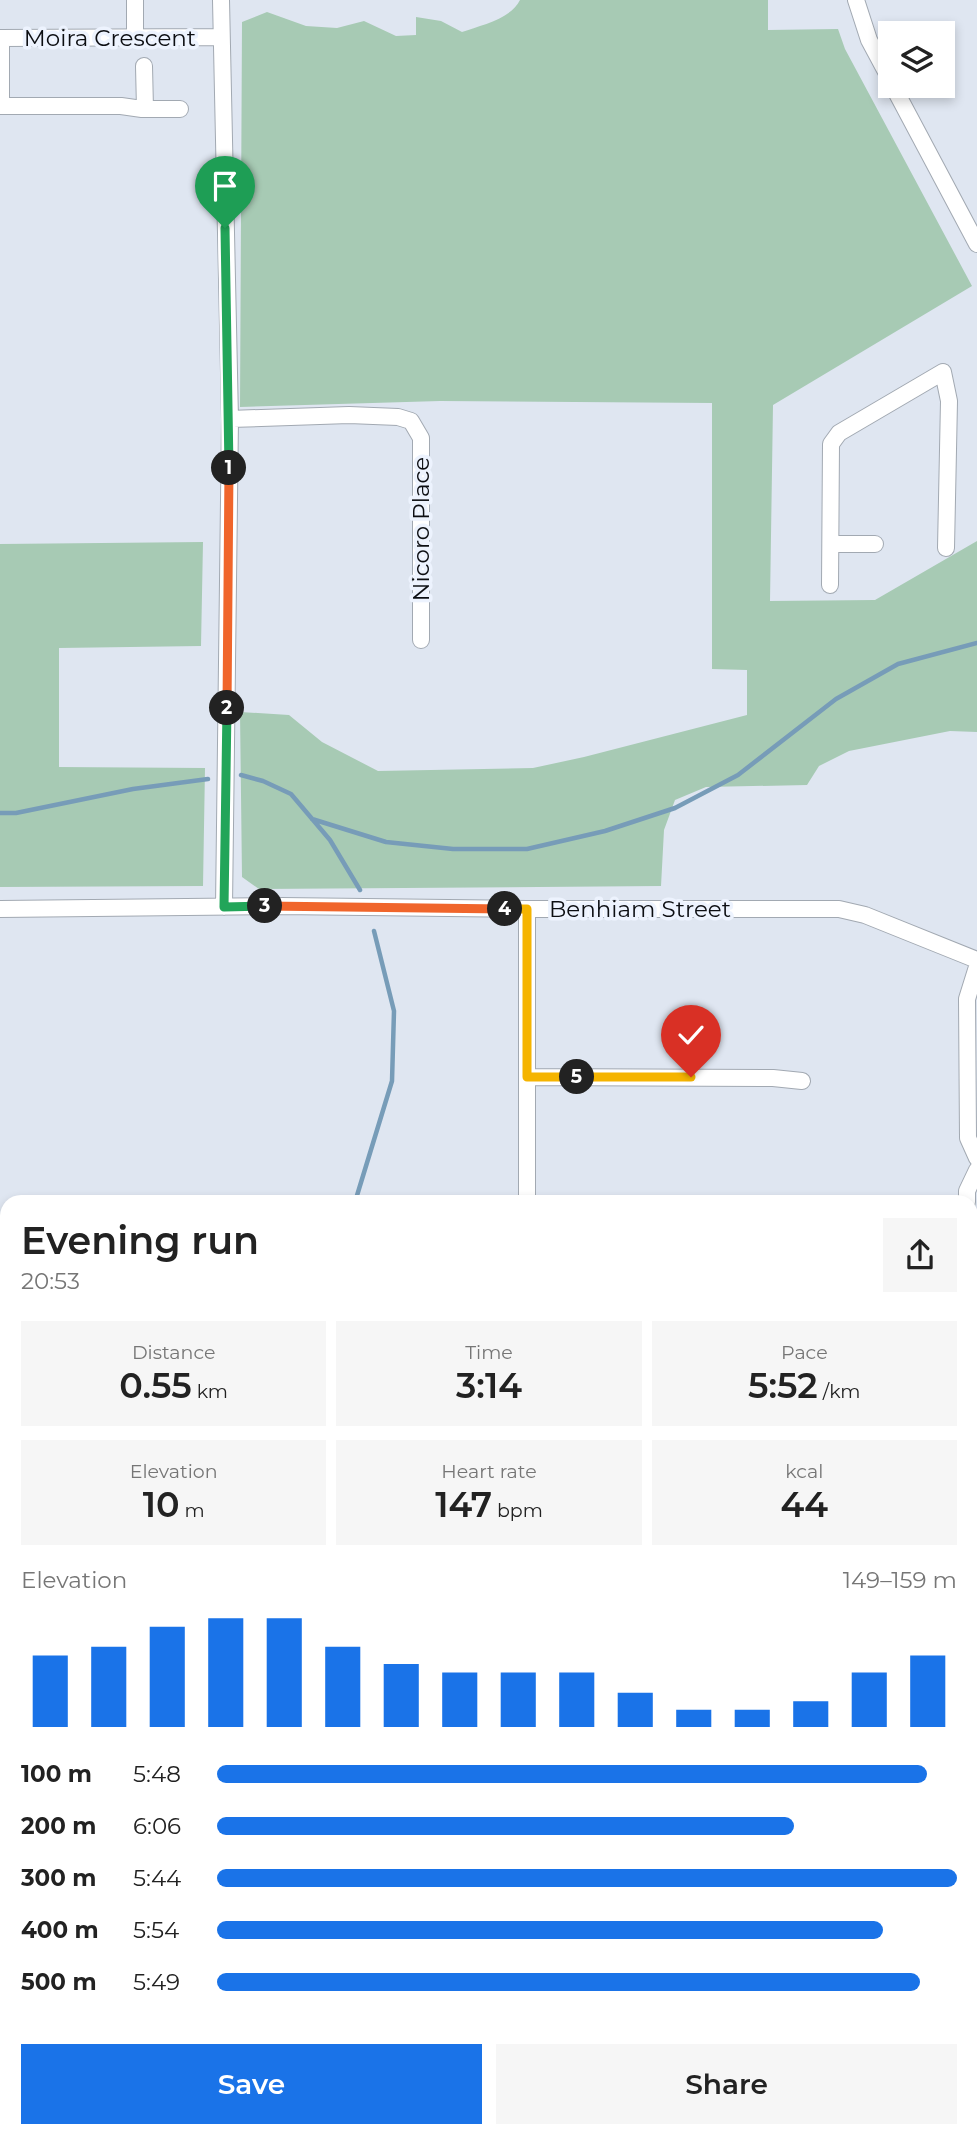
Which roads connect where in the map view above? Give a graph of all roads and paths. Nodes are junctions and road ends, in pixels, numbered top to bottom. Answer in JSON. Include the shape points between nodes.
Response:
{"nodes":[{"id":1,"x":135,"y":0,"type":"edge"},
{"id":2,"x":221,"y":0,"type":"edge"},
{"id":3,"x":856,"y":0,"type":"edge"},
{"id":4,"x":135,"y":37,"type":"junction"},
{"id":5,"x":220,"y":37,"type":"junction"},
{"id":6,"x":1,"y":38,"type":"edge"},
{"id":7,"x":878,"y":57,"type":"edge"},
{"id":8,"x":144,"y":66,"type":"dead end"},
{"id":9,"x":900,"y":98,"type":"edge"},
{"id":10,"x":145,"y":109,"type":"junction"},
{"id":11,"x":180,"y":110,"type":"dead end"},
{"id":12,"x":976,"y":237,"type":"edge"},
{"id":13,"x":230,"y":419,"type":"junction"},
{"id":14,"x":831,"y":544,"type":"junction"},
{"id":15,"x":875,"y":544,"type":"dead end"},
{"id":16,"x":946,"y":548,"type":"dead end"},
{"id":17,"x":830,"y":585,"type":"dead end"},
{"id":18,"x":421,"y":640,"type":"dead end"},
{"id":19,"x":224,"y":907,"type":"junction"},
{"id":20,"x":0,"y":909,"type":"edge"},
{"id":21,"x":527,"y":909,"type":"junction"},
{"id":22,"x":977,"y":960,"type":"edge"},
{"id":23,"x":977,"y":967,"type":"edge"},
{"id":24,"x":527,"y":1077,"type":"junction"},
{"id":25,"x":802,"y":1081,"type":"dead end"},
{"id":26,"x":977,"y":1158,"type":"edge"},
{"id":27,"x":977,"y":1170,"type":"edge"},
{"id":28,"x":527,"y":1195,"type":"edge"},
{"id":29,"x":967,"y":1195,"type":"edge"}],
"edges":[{"from":1,"to":4,"type":"street"},
{"from":2,"to":5,"type":"street"},
{"from":3,"to":7,"type":"street"},
{"from":4,"to":5,"type":"street","name":"Moira Crescent"},
{"from":4,"to":6,"type":"street","name":"Moira Crescent"},
{"from":5,"to":13,"type":"street"},
{"from":6,"to":10,"type":"street","via":[[1,106]]},
{"from":8,"to":10,"type":"street"},
{"from":9,"to":12,"type":"street"},
{"from":10,"to":11,"type":"street"},
{"from":13,"to":18,"type":"street","name":"Nicoro Place","via":[[349,415],[411,421],[421,438]]},
{"from":13,"to":19,"type":"street"},
{"from":14,"to":15,"type":"street"},
{"from":14,"to":16,"type":"street","via":[[831,444],[839,433],[943,372],[949,401]]},
{"from":14,"to":17,"type":"street"},
{"from":19,"to":20,"type":"street","name":"Benhiam Street"},
{"from":19,"to":21,"type":"street","name":"Benhiam Street"},
{"from":21,"to":22,"type":"street","name":"Benhiam Street","via":[[839,909]]},
{"from":21,"to":24,"type":"street"},
{"from":23,"to":26,"type":"street","via":[[967,999],[968,1138]]},
{"from":24,"to":25,"type":"street"},
{"from":24,"to":28,"type":"street"},
{"from":27,"to":29,"type":"street"}]}
